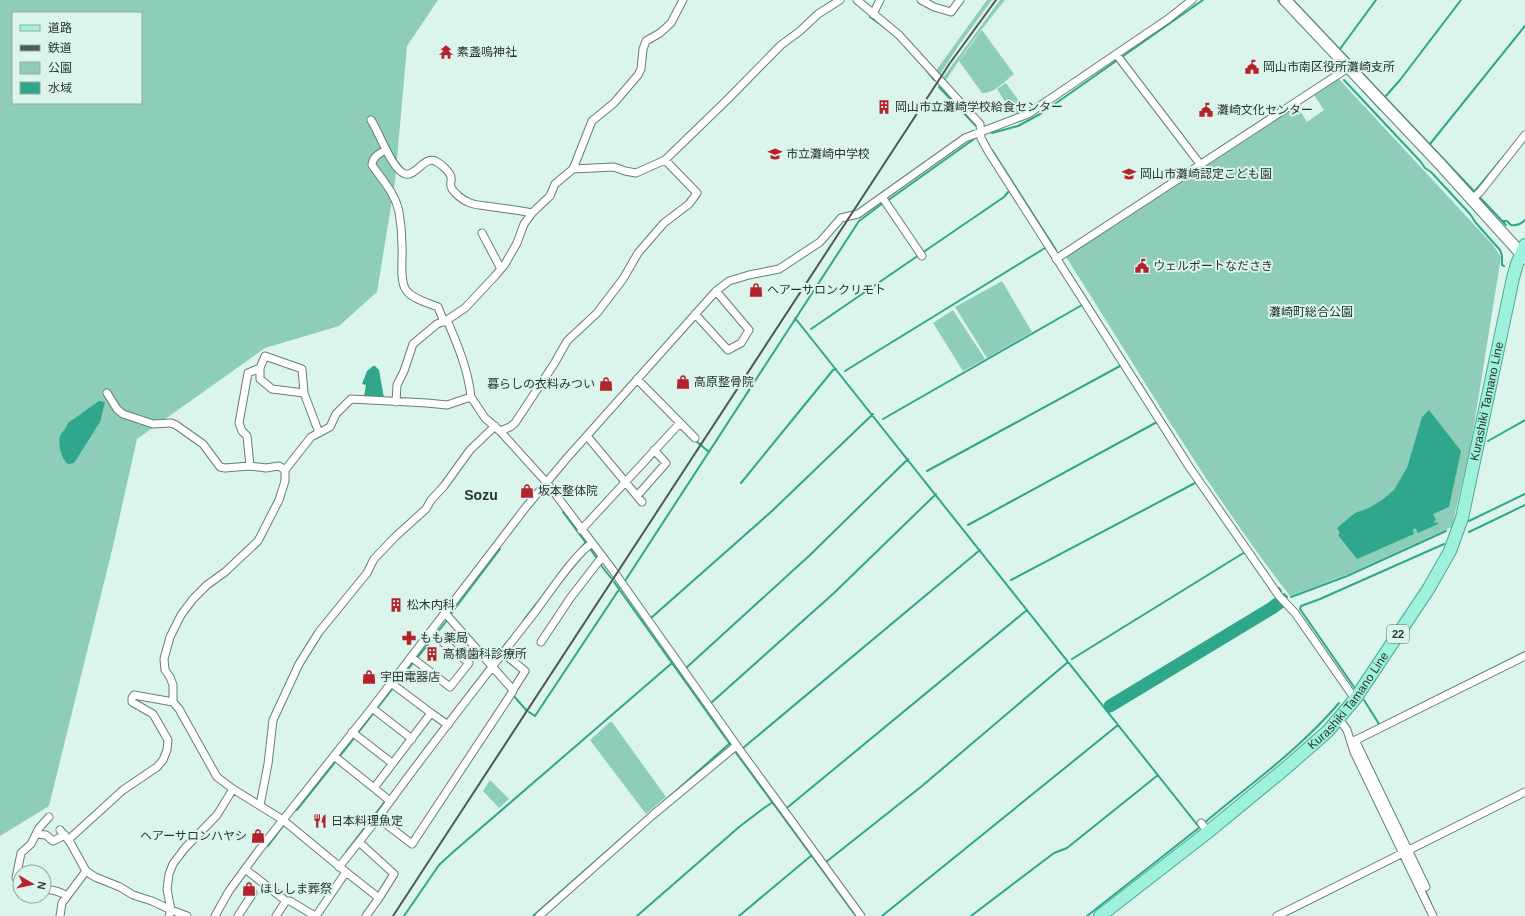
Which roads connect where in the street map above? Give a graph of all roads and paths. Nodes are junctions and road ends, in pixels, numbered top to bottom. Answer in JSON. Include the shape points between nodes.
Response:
{"nodes":[{"id":1,"x":683,"y":0,"type":"edge"},
{"id":2,"x":840,"y":0,"type":"edge"},
{"id":3,"x":857,"y":0,"type":"edge"},
{"id":4,"x":880,"y":0,"type":"edge"},
{"id":5,"x":921,"y":0,"type":"edge"},
{"id":6,"x":960,"y":0,"type":"edge"},
{"id":7,"x":1192,"y":0,"type":"edge"},
{"id":8,"x":1285,"y":0,"type":"edge"},
{"id":9,"x":873,"y":14,"type":"junction"},
{"id":10,"x":1118,"y":57,"type":"junction"},
{"id":11,"x":1348,"y":68,"type":"junction"},
{"id":12,"x":371,"y":120,"type":"dead end"},
{"id":13,"x":981,"y":131,"type":"junction"},
{"id":14,"x":1525,"y":135,"type":"edge"},
{"id":15,"x":385,"y":150,"type":"junction"},
{"id":16,"x":665,"y":160,"type":"junction"},
{"id":17,"x":1200,"y":164,"type":"junction"},
{"id":18,"x":574,"y":169,"type":"junction"},
{"id":19,"x":1476,"y":196,"type":"junction"},
{"id":20,"x":884,"y":200,"type":"junction"},
{"id":21,"x":532,"y":213,"type":"junction"},
{"id":22,"x":482,"y":232,"type":"dead end"},
{"id":23,"x":1524,"y":252,"type":"edge"},
{"id":24,"x":921,"y":255,"type":"dead end"},
{"id":25,"x":1056,"y":259,"type":"junction"},
{"id":26,"x":501,"y":269,"type":"junction"},
{"id":27,"x":716,"y":291,"type":"junction"},
{"id":28,"x":695,"y":314,"type":"junction"},
{"id":29,"x":446,"y":321,"type":"junction"},
{"id":30,"x":260,"y":368,"type":"junction"},
{"id":31,"x":637,"y":379,"type":"junction"},
{"id":32,"x":107,"y":392,"type":"dead end"},
{"id":33,"x":304,"y":393,"type":"junction"},
{"id":34,"x":470,"y":397,"type":"junction"},
{"id":35,"x":396,"y":402,"type":"junction"},
{"id":36,"x":680,"y":423,"type":"junction"},
{"id":37,"x":497,"y":428,"type":"junction"},
{"id":38,"x":319,"y":433,"type":"junction"},
{"id":39,"x":587,"y":436,"type":"junction"},
{"id":40,"x":696,"y":438,"type":"dead end"},
{"id":41,"x":654,"y":450,"type":"junction"},
{"id":42,"x":250,"y":466,"type":"junction"},
{"id":43,"x":285,"y":470,"type":"junction"},
{"id":44,"x":626,"y":482,"type":"junction"},
{"id":45,"x":547,"y":484,"type":"junction"},
{"id":46,"x":581,"y":530,"type":"junction"},
{"id":47,"x":589,"y":546,"type":"junction"},
{"id":48,"x":600,"y":560,"type":"junction"},
{"id":49,"x":448,"y":616,"type":"junction"},
{"id":50,"x":433,"y":634,"type":"junction"},
{"id":51,"x":541,"y":642,"type":"dead end"},
{"id":52,"x":503,"y":653,"type":"junction"},
{"id":53,"x":1525,"y":656,"type":"edge"},
{"id":54,"x":414,"y":659,"type":"junction"},
{"id":55,"x":491,"y":669,"type":"junction"},
{"id":56,"x":394,"y":685,"type":"junction"},
{"id":57,"x":513,"y":693,"type":"junction"},
{"id":58,"x":1355,"y":699,"type":"junction"},
{"id":59,"x":173,"y":702,"type":"junction"},
{"id":60,"x":375,"y":710,"type":"junction"},
{"id":61,"x":431,"y":713,"type":"junction"},
{"id":62,"x":1339,"y":719,"type":"junction"},
{"id":63,"x":446,"y":724,"type":"junction"},
{"id":64,"x":355,"y":734,"type":"junction"},
{"id":65,"x":412,"y":739,"type":"junction"},
{"id":66,"x":1353,"y":741,"type":"junction"},
{"id":67,"x":734,"y":747,"type":"junction"},
{"id":68,"x":337,"y":758,"type":"junction"},
{"id":69,"x":392,"y":763,"type":"junction"},
{"id":70,"x":374,"y":788,"type":"junction"},
{"id":71,"x":233,"y":789,"type":"junction"},
{"id":72,"x":1525,"y":792,"type":"edge"},
{"id":73,"x":388,"y":799,"type":"junction"},
{"id":74,"x":260,"y":805,"type":"junction"},
{"id":75,"x":49,"y":817,"type":"dead end"},
{"id":76,"x":378,"y":818,"type":"junction"},
{"id":77,"x":283,"y":820,"type":"junction"},
{"id":78,"x":36,"y":834,"type":"junction"},
{"id":79,"x":65,"y":835,"type":"junction"},
{"id":80,"x":359,"y":842,"type":"junction"},
{"id":81,"x":1407,"y":851,"type":"junction"},
{"id":82,"x":19,"y":864,"type":"edge"},
{"id":83,"x":339,"y":867,"type":"junction"},
{"id":84,"x":245,"y":869,"type":"junction"},
{"id":85,"x":86,"y":871,"type":"junction"},
{"id":86,"x":346,"y":872,"type":"junction"},
{"id":87,"x":1418,"y":877,"type":"junction"},
{"id":88,"x":1426,"y":886,"type":"dead end"},
{"id":89,"x":52,"y":889,"type":"edge"},
{"id":90,"x":253,"y":893,"type":"dead end"},
{"id":91,"x":67,"y":896,"type":"junction"},
{"id":92,"x":379,"y":898,"type":"junction"},
{"id":93,"x":286,"y":901,"type":"junction"},
{"id":94,"x":170,"y":913,"type":"edge"},
{"id":95,"x":60,"y":916,"type":"edge"},
{"id":96,"x":187,"y":916,"type":"edge"},
{"id":97,"x":215,"y":916,"type":"edge"},
{"id":98,"x":238,"y":916,"type":"edge"},
{"id":99,"x":276,"y":916,"type":"edge"},
{"id":100,"x":316,"y":916,"type":"edge"},
{"id":101,"x":366,"y":916,"type":"edge"},
{"id":102,"x":539,"y":916,"type":"edge"},
{"id":103,"x":861,"y":916,"type":"edge"},
{"id":104,"x":1100,"y":916,"type":"edge"},
{"id":105,"x":1277,"y":916,"type":"edge"},
{"id":106,"x":1433,"y":916,"type":"edge"}],
"edges":[{"from":1,"to":18,"type":"street","via":[[671,23],[644,44],[638,76],[614,103],[592,121]]},
{"from":2,"to":16,"type":"street","via":[[818,14],[781,45]]},
{"from":3,"to":9,"type":"street"},
{"from":4,"to":9,"type":"street"},
{"from":5,"to":6,"type":"street","via":[[951,12]]},
{"from":7,"to":10,"type":"street"},
{"from":8,"to":11,"type":"street"},
{"from":9,"to":13,"type":"street","via":[[899,35],[980,124]]},
{"from":10,"to":13,"type":"street","via":[[1028,114]]},
{"from":10,"to":17,"type":"street"},
{"from":11,"to":17,"type":"street"},
{"from":11,"to":19,"type":"street"},
{"from":12,"to":15,"type":"street"},
{"from":13,"to":20,"type":"street","via":[[965,138]]},
{"from":13,"to":25,"type":"street","via":[[981,138],[988,151]]},
{"from":14,"to":19,"type":"street"},
{"from":15,"to":21,"type":"street","via":[[399,171],[405,174],[410,174],[427,162],[437,161],[452,178],[452,190],[469,203]]},
{"from":15,"to":29,"type":"street","via":[[377,155],[372,165],[395,198],[402,245],[402,284],[407,292],[438,307]]},
{"from":16,"to":18,"type":"street","via":[[636,173],[614,167]]},
{"from":16,"to":37,"type":"street","via":[[697,194],[664,223],[638,254],[597,313],[567,341],[515,423],[510,427]]},
{"from":17,"to":25,"type":"street"},
{"from":18,"to":21,"type":"street","via":[[555,184],[550,196]]},
{"from":19,"to":23,"type":"street"},
{"from":20,"to":24,"type":"street"},
{"from":20,"to":27,"type":"street","via":[[858,214],[841,218],[820,242],[779,269],[729,281]]},
{"from":21,"to":26,"type":"street"},
{"from":22,"to":26,"type":"street"},
{"from":23,"to":58,"type":"main road","name":"Kurashiki Tamano Line","number":"22","via":[[1513,278],[1455,540],[1429,588]]},
{"from":25,"to":58,"type":"street","via":[[1190,468]]},
{"from":26,"to":29,"type":"street","via":[[466,308]]},
{"from":27,"to":28,"type":"street"},
{"from":27,"to":28,"type":"street","via":[[749,330],[741,343],[728,350]]},
{"from":28,"to":31,"type":"street"},
{"from":29,"to":34,"type":"street","via":[[461,352]]},
{"from":29,"to":35,"type":"street","via":[[437,324],[413,344],[397,385]]},
{"from":30,"to":33,"type":"street","via":[[260,379],[272,389]]},
{"from":30,"to":33,"type":"street","via":[[265,356],[302,369]]},
{"from":30,"to":42,"type":"street","via":[[248,373],[239,423],[247,436]]},
{"from":31,"to":36,"type":"street"},
{"from":31,"to":39,"type":"street"},
{"from":32,"to":42,"type":"street","via":[[123,414],[153,424],[176,425],[203,444],[220,467]]},
{"from":33,"to":38,"type":"street"},
{"from":34,"to":35,"type":"street","via":[[447,405]]},
{"from":34,"to":37,"type":"street","via":[[485,418]]},
{"from":35,"to":38,"type":"street","via":[[351,399],[336,414],[330,427]]},
{"from":36,"to":40,"type":"street"},
{"from":36,"to":41,"type":"street"},
{"from":37,"to":45,"type":"street"},
{"from":37,"to":74,"type":"street","via":[[470,450],[426,509],[374,559],[367,573],[319,632],[307,651],[273,720]]},
{"from":38,"to":43,"type":"street","via":[[311,437]]},
{"from":39,"to":44,"type":"street"},
{"from":39,"to":45,"type":"street"},
{"from":41,"to":44,"type":"street"},
{"from":41,"to":44,"type":"street","via":[[666,463],[640,499]]},
{"from":42,"to":43,"type":"street","via":[[279,466]]},
{"from":43,"to":59,"type":"street","via":[[285,481],[279,500],[258,541],[193,599],[170,637],[164,659],[165,670],[173,685]]},
{"from":44,"to":46,"type":"street"},
{"from":45,"to":46,"type":"street"},
{"from":45,"to":49,"type":"street","via":[[484,561]]},
{"from":46,"to":47,"type":"street"},
{"from":47,"to":48,"type":"street"},
{"from":47,"to":52,"type":"street","via":[[573,562]]},
{"from":48,"to":51,"type":"street"},
{"from":48,"to":67,"type":"street","via":[[625,588]]},
{"from":49,"to":50,"type":"street"},
{"from":49,"to":55,"type":"street"},
{"from":50,"to":54,"type":"street"},
{"from":50,"to":54,"type":"street","via":[[469,663],[450,687]]},
{"from":52,"to":55,"type":"street"},
{"from":52,"to":57,"type":"street","via":[[525,671]]},
{"from":53,"to":66,"type":"street"},
{"from":54,"to":56,"type":"street"},
{"from":55,"to":57,"type":"street"},
{"from":55,"to":63,"type":"street"},
{"from":56,"to":60,"type":"street"},
{"from":56,"to":61,"type":"street"},
{"from":57,"to":76,"type":"street","via":[[412,844]]},
{"from":58,"to":62,"type":"main road","name":"Kurashiki Tamano Line","number":"22"},
{"from":59,"to":71,"type":"street","via":[[217,777]]},
{"from":59,"to":79,"type":"street","via":[[134,695],[132,702],[153,714],[168,740],[163,760]]},
{"from":60,"to":64,"type":"street"},
{"from":60,"to":65,"type":"street"},
{"from":61,"to":63,"type":"street"},
{"from":61,"to":65,"type":"street"},
{"from":62,"to":66,"type":"street"},
{"from":62,"to":104,"type":"main road","name":"Kurashiki Tamano Line","number":"22","via":[[1306,751],[1204,827]]},
{"from":63,"to":73,"type":"street"},
{"from":64,"to":68,"type":"street"},
{"from":64,"to":69,"type":"street"},
{"from":65,"to":69,"type":"street"},
{"from":66,"to":81,"type":"street","via":[[1354,752]]},
{"from":67,"to":102,"type":"street"},
{"from":67,"to":103,"type":"street"},
{"from":68,"to":70,"type":"street"},
{"from":68,"to":77,"type":"street"},
{"from":69,"to":70,"type":"street"},
{"from":70,"to":73,"type":"street"},
{"from":71,"to":74,"type":"street"},
{"from":71,"to":94,"type":"street","via":[[216,815],[173,864],[167,889]]},
{"from":72,"to":81,"type":"street"},
{"from":73,"to":76,"type":"street"},
{"from":74,"to":77,"type":"street"},
{"from":75,"to":78,"type":"street"},
{"from":76,"to":80,"type":"street"},
{"from":77,"to":83,"type":"street"},
{"from":77,"to":84,"type":"street"},
{"from":78,"to":79,"type":"street","via":[[46,835],[53,841]]},
{"from":78,"to":82,"type":"street","via":[[21,854]]},
{"from":79,"to":85,"type":"street"},
{"from":80,"to":83,"type":"street"},
{"from":80,"to":92,"type":"street","via":[[394,874]]},
{"from":81,"to":87,"type":"street"},
{"from":81,"to":105,"type":"street"},
{"from":83,"to":86,"type":"street"},
{"from":84,"to":93,"type":"street"},
{"from":84,"to":97,"type":"street"},
{"from":85,"to":91,"type":"street"},
{"from":85,"to":94,"type":"street","via":[[152,901]]},
{"from":86,"to":92,"type":"street"},
{"from":86,"to":100,"type":"street"},
{"from":87,"to":88,"type":"street"},
{"from":87,"to":106,"type":"street"},
{"from":89,"to":91,"type":"street"},
{"from":90,"to":98,"type":"street"},
{"from":91,"to":95,"type":"street","via":[[62,903]]},
{"from":92,"to":101,"type":"street"},
{"from":93,"to":99,"type":"street"},
{"from":93,"to":100,"type":"street"},
{"from":94,"to":96,"type":"street"}]}
